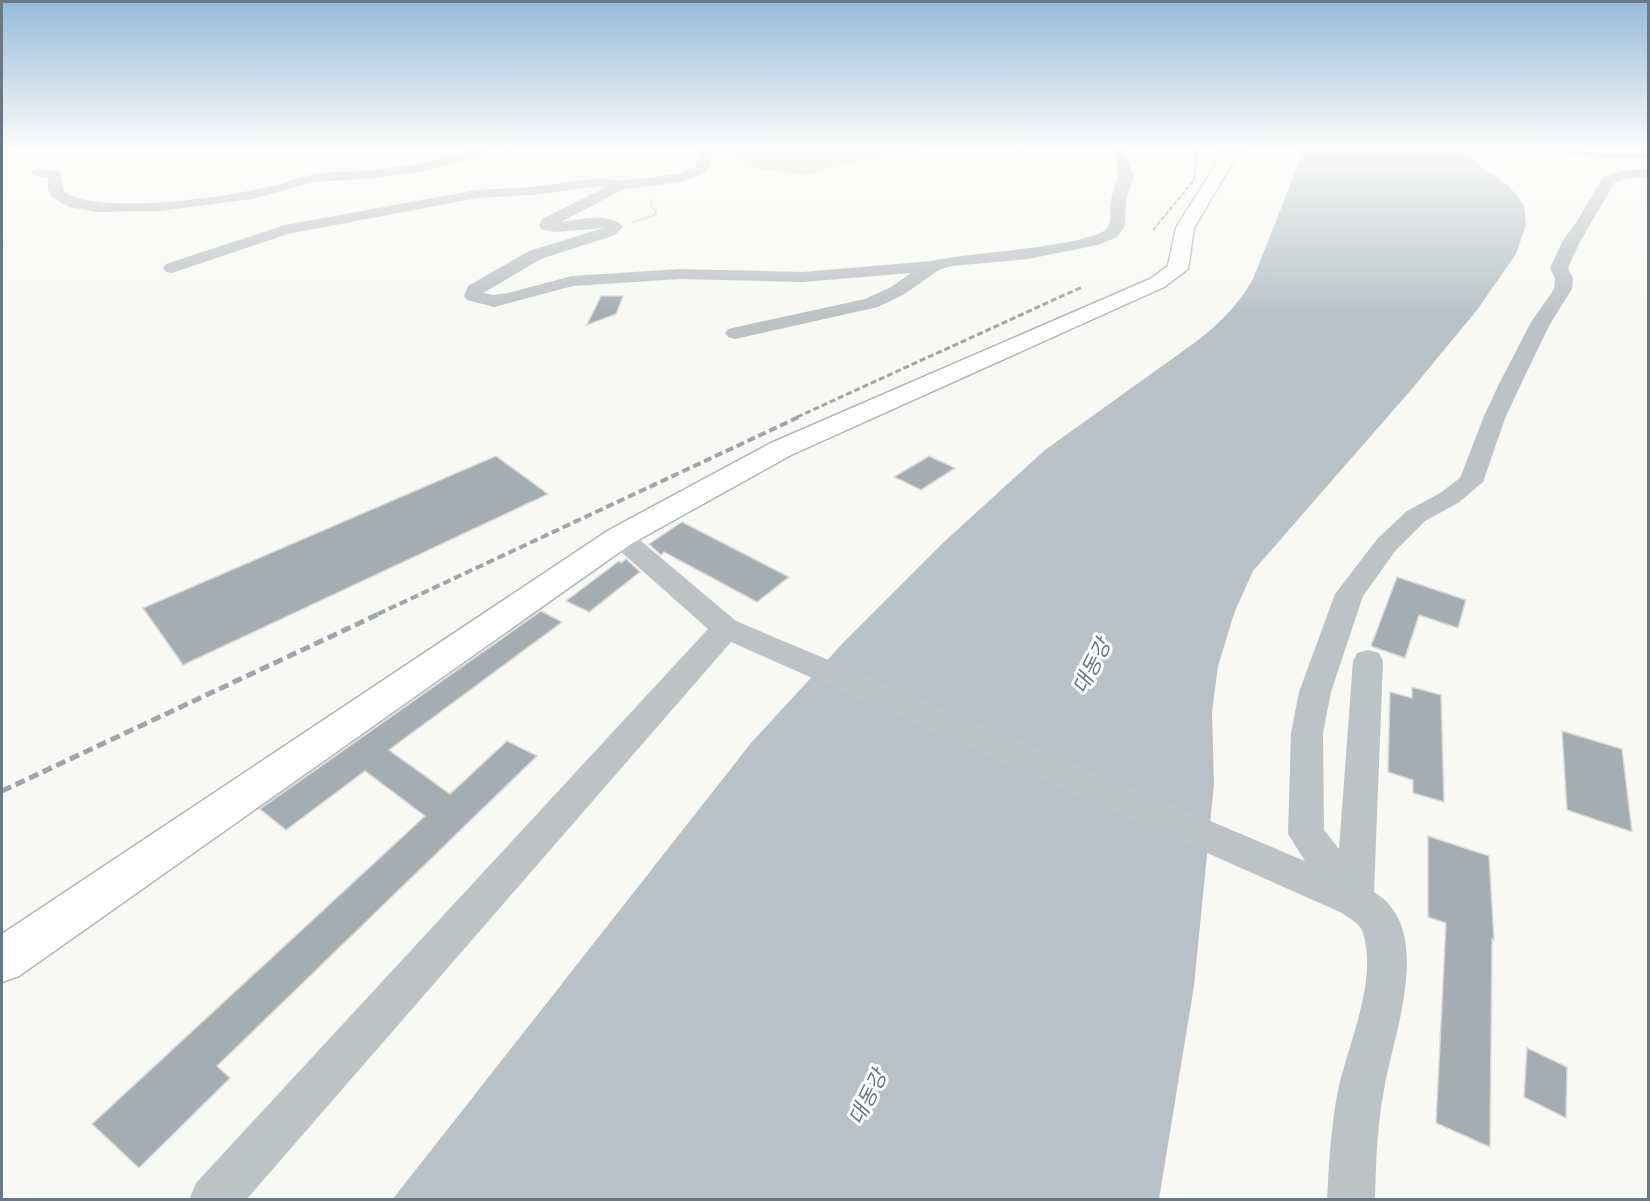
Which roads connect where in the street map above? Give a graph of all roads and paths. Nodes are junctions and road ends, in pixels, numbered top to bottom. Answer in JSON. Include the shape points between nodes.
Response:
{"nodes":[{"id":1,"x":79,"y":204,"type":"edge"},
{"id":2,"x":189,"y":204,"type":"edge"},
{"id":3,"x":429,"y":204,"type":"edge"},
{"id":4,"x":582,"y":204,"type":"edge"},
{"id":5,"x":651,"y":204,"type":"edge"},
{"id":6,"x":1118,"y":204,"type":"edge"},
{"id":7,"x":1199,"y":204,"type":"edge"},
{"id":8,"x":1595,"y":204,"type":"edge"},
{"id":9,"x":615,"y":227,"type":"junction"},
{"id":10,"x":933,"y":266,"type":"junction"},
{"id":11,"x":172,"y":268,"type":"dead end"},
{"id":12,"x":735,"y":333,"type":"dead end"},
{"id":13,"x":620,"y":537,"type":"junction"},
{"id":14,"x":726,"y":628,"type":"junction"},
{"id":15,"x":1368,"y":661,"type":"dead end"},
{"id":16,"x":1342,"y":895,"type":"junction"},
{"id":17,"x":2,"y":960,"type":"edge"},
{"id":18,"x":213,"y":1200,"type":"edge"},
{"id":19,"x":1352,"y":1200,"type":"edge"}],
"edges":[{"from":1,"to":2,"type":"street"},
{"from":3,"to":11,"type":"street","via":[[285,230]]},
{"from":4,"to":9,"type":"street","via":[[547,226],[600,222]]},
{"from":5,"to":9,"type":"path","via":[[655,215]]},
{"from":6,"to":10,"type":"street","via":[[1117,226],[1098,240]]},
{"from":7,"to":13,"type":"main road","via":[[1185,228],[1178,269],[1157,283],[782,449]]},
{"from":8,"to":16,"type":"street","via":[[1571,240],[1559,267],[1563,289],[1540,324],[1510,384],[1471,482],[1416,516],[1387,544],[1348,594],[1315,692],[1307,733],[1306,834]]},
{"from":9,"to":10,"type":"street","via":[[602,235],[535,255],[474,290],[473,296],[502,300],[573,281],[680,274],[803,277]]},
{"from":10,"to":12,"type":"street","via":[[897,291],[871,303]]},
{"from":13,"to":14,"type":"street"},
{"from":13,"to":17,"type":"main road"},
{"from":14,"to":16,"type":"street"},
{"from":14,"to":18,"type":"street"},
{"from":15,"to":16,"type":"street"},
{"from":16,"to":19,"type":"street","via":[[1372,912],[1383,932],[1388,962],[1360,1090]]}]}
